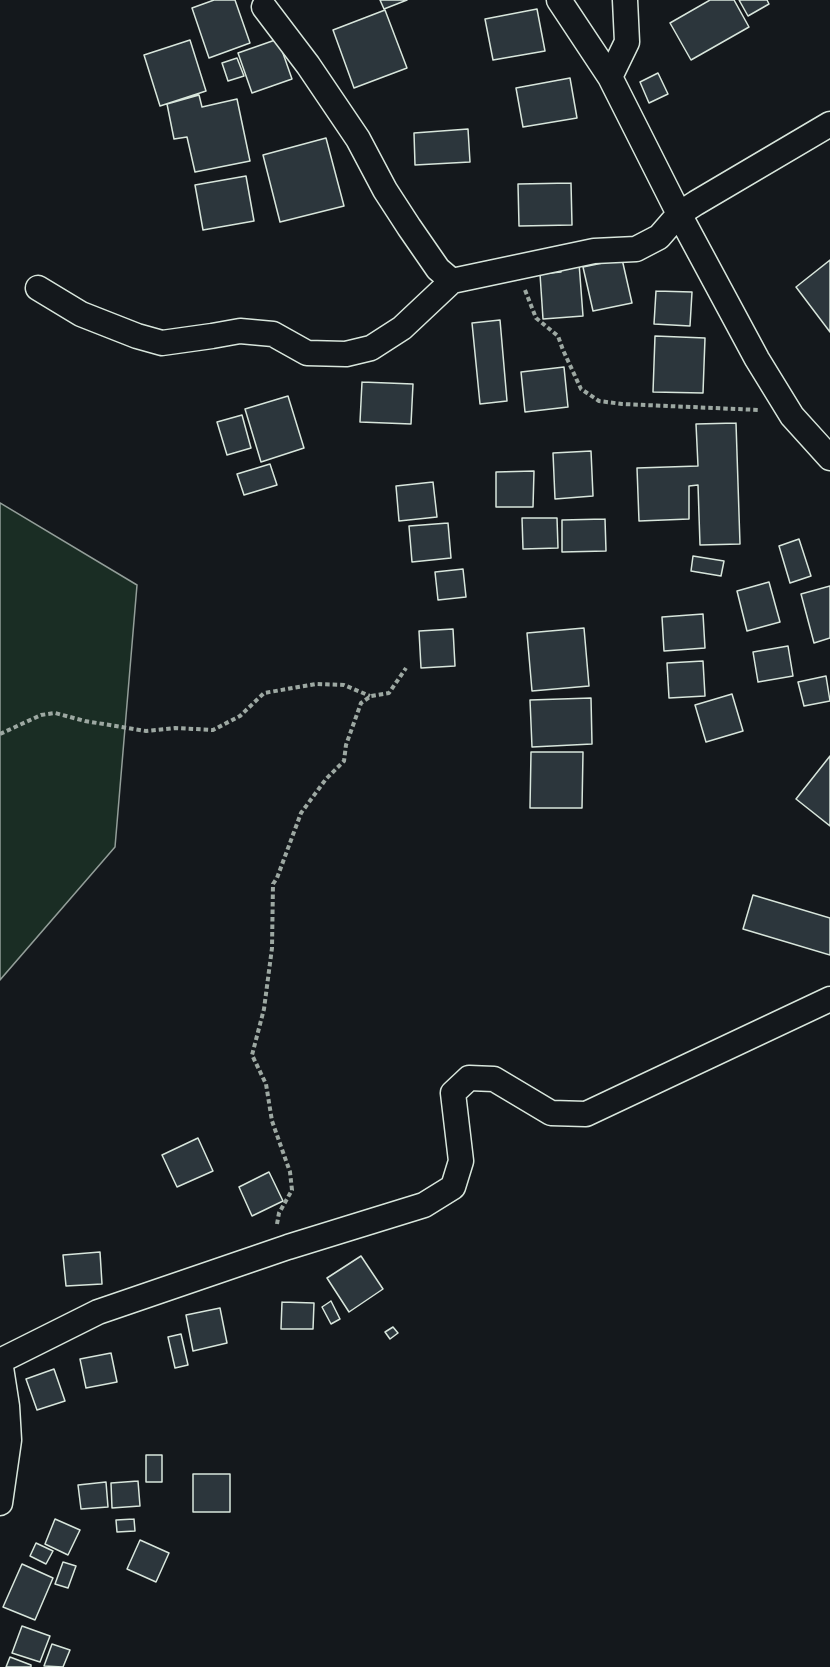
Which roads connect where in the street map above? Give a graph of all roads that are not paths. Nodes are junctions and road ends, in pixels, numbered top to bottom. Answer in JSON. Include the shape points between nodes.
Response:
{"nodes":[{"id":1,"x":559,"y":0,"type":"edge"},
{"id":2,"x":625,"y":0,"type":"edge"},
{"id":3,"x":264,"y":7,"type":"dead end"},
{"id":4,"x":610,"y":77,"type":"junction"},
{"id":5,"x":830,"y":123,"type":"edge"},
{"id":6,"x":679,"y":214,"type":"junction"},
{"id":7,"x":452,"y":281,"type":"junction"},
{"id":8,"x":38,"y":288,"type":"dead end"},
{"id":9,"x":830,"y":458,"type":"edge"},
{"id":10,"x":830,"y":999,"type":"edge"},
{"id":11,"x":0,"y":1361,"type":"edge"},
{"id":12,"x":0,"y":1503,"type":"edge"}],
"edges":[{"from":1,"to":4,"type":"street"},
{"from":2,"to":4,"type":"street","via":[[627,42]]},
{"from":3,"to":7,"type":"street","via":[[358,139],[385,190],[438,269]]},
{"from":4,"to":6,"type":"street"},
{"from":5,"to":6,"type":"street"},
{"from":6,"to":7,"type":"street","via":[[659,237],[636,249],[594,251]]},
{"from":6,"to":9,"type":"street","via":[[792,416]]},
{"from":7,"to":8,"type":"street","via":[[402,328],[371,348],[346,354],[307,353],[273,334],[240,331],[162,343],[81,314]]},
{"from":10,"to":11,"type":"street","via":[[586,1114],[551,1113],[494,1079],[469,1078],[453,1093],[461,1161],[453,1187],[424,1205],[288,1246],[98,1312]]},
{"from":11,"to":12,"type":"street","via":[[9,1440]]}]}
